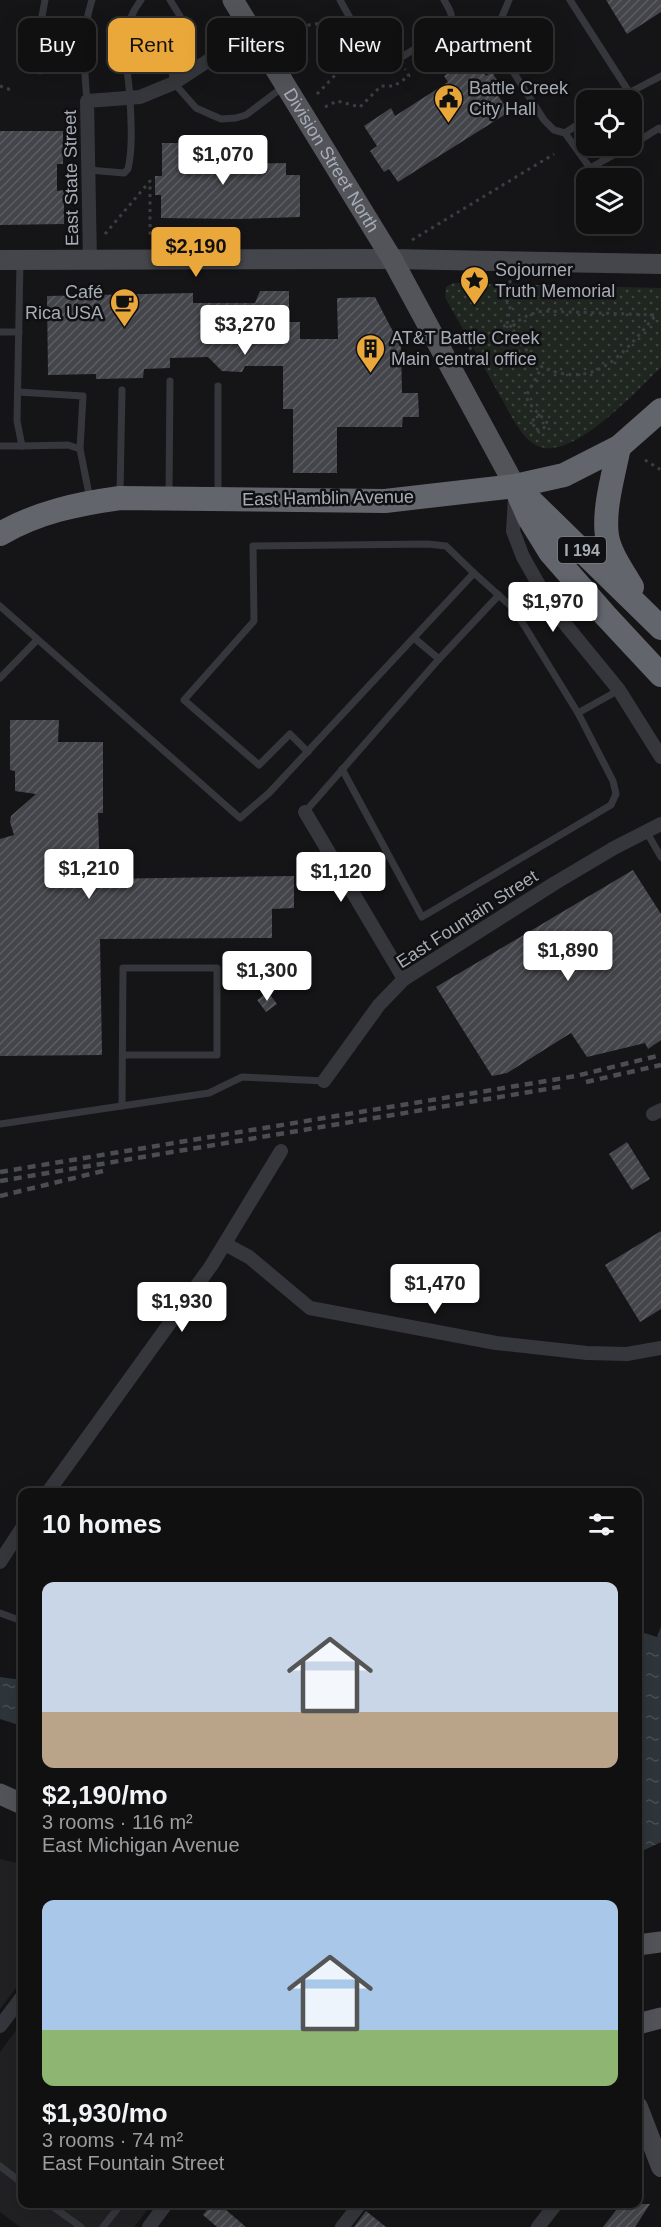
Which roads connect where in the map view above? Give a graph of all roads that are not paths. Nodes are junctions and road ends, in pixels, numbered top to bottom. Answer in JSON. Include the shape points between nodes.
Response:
{"nodes":[{"id":1,"x":45,"y":0,"type":"edge"},
{"id":2,"x":93,"y":0,"type":"edge"},
{"id":3,"x":141,"y":0,"type":"edge"},
{"id":4,"x":170,"y":0,"type":"edge"},
{"id":5,"x":233,"y":0,"type":"edge"},
{"id":6,"x":340,"y":0,"type":"edge"},
{"id":7,"x":444,"y":0,"type":"edge"},
{"id":8,"x":509,"y":0,"type":"edge"},
{"id":9,"x":570,"y":0,"type":"edge"},
{"id":10,"x":42,"y":18,"type":"edge"},
{"id":11,"x":244,"y":18,"type":"edge"},
{"id":12,"x":207,"y":60,"type":"edge"},
{"id":13,"x":277,"y":72,"type":"edge"},
{"id":14,"x":661,"y":76,"type":"edge"},
{"id":15,"x":174,"y":83,"type":"junction"},
{"id":16,"x":285,"y":85,"type":"junction"},
{"id":17,"x":627,"y":90,"type":"edge"},
{"id":18,"x":632,"y":90,"type":"edge"},
{"id":19,"x":130,"y":98,"type":"junction"},
{"id":20,"x":87,"y":101,"type":"junction"},
{"id":21,"x":576,"y":126,"type":"edge"},
{"id":22,"x":661,"y":130,"type":"edge"},
{"id":23,"x":565,"y":134,"type":"junction"},
{"id":24,"x":642,"y":138,"type":"edge"},
{"id":25,"x":576,"y":149,"type":"edge"},
{"id":26,"x":581,"y":156,"type":"edge"},
{"id":27,"x":611,"y":156,"type":"edge"},
{"id":28,"x":89,"y":170,"type":"junction"},
{"id":29,"x":392,"y":259,"type":"junction"},
{"id":30,"x":0,"y":260,"type":"edge"},
{"id":31,"x":20,"y":260,"type":"junction"},
{"id":32,"x":90,"y":260,"type":"junction"},
{"id":33,"x":661,"y":264,"type":"edge"},
{"id":34,"x":0,"y":332,"type":"edge"},
{"id":35,"x":19,"y":332,"type":"junction"},
{"id":36,"x":170,"y":381,"type":"dead end"},
{"id":37,"x":218,"y":386,"type":"dead end"},
{"id":38,"x":122,"y":390,"type":"dead end"},
{"id":39,"x":18,"y":392,"type":"junction"},
{"id":40,"x":661,"y":410,"type":"edge"},
{"id":41,"x":0,"y":446,"type":"edge"},
{"id":42,"x":22,"y":446,"type":"junction"},
{"id":43,"x":619,"y":447,"type":"junction"},
{"id":44,"x":80,"y":449,"type":"junction"},
{"id":45,"x":515,"y":486,"type":"junction"},
{"id":46,"x":120,"y":498,"type":"junction"},
{"id":47,"x":170,"y":499,"type":"junction"},
{"id":48,"x":218,"y":499,"type":"junction"},
{"id":49,"x":91,"y":502,"type":"junction"},
{"id":50,"x":4,"y":526,"type":"edge"},
{"id":51,"x":474,"y":573,"type":"junction"},
{"id":52,"x":499,"y":595,"type":"junction"},
{"id":53,"x":0,"y":606,"type":"edge"},
{"id":54,"x":655,"y":621,"type":"edge"},
{"id":55,"x":414,"y":638,"type":"junction"},
{"id":56,"x":37,"y":640,"type":"junction"},
{"id":57,"x":439,"y":659,"type":"junction"},
{"id":58,"x":661,"y":675,"type":"edge"},
{"id":59,"x":0,"y":678,"type":"edge"},
{"id":60,"x":619,"y":690,"type":"junction"},
{"id":61,"x":578,"y":713,"type":"junction"},
{"id":62,"x":308,"y":752,"type":"junction"},
{"id":63,"x":661,"y":757,"type":"edge"},
{"id":64,"x":342,"y":769,"type":"junction"},
{"id":65,"x":305,"y":812,"type":"joint"},
{"id":66,"x":661,"y":824,"type":"edge"},
{"id":67,"x":646,"y":831,"type":"junction"},
{"id":68,"x":661,"y":857,"type":"edge"},
{"id":69,"x":404,"y":979,"type":"junction"},
{"id":70,"x":123,"y":1055,"type":"junction"},
{"id":71,"x":324,"y":1081,"type":"joint"},
{"id":72,"x":122,"y":1106,"type":"junction"},
{"id":73,"x":0,"y":1124,"type":"edge"},
{"id":74,"x":281,"y":1150,"type":"dead end"},
{"id":75,"x":225,"y":1244,"type":"junction"},
{"id":76,"x":661,"y":1348,"type":"edge"},
{"id":77,"x":51,"y":1488,"type":"edge"},
{"id":78,"x":18,"y":1536,"type":"edge"},
{"id":79,"x":0,"y":1562,"type":"edge"},
{"id":80,"x":0,"y":1613,"type":"edge"},
{"id":81,"x":18,"y":1620,"type":"edge"},
{"id":82,"x":0,"y":1794,"type":"edge"},
{"id":83,"x":18,"y":1802,"type":"edge"},
{"id":84,"x":661,"y":1942,"type":"edge"},
{"id":85,"x":642,"y":1945,"type":"edge"},
{"id":86,"x":18,"y":2002,"type":"edge"},
{"id":87,"x":661,"y":2018,"type":"edge"},
{"id":88,"x":642,"y":2023,"type":"edge"},
{"id":89,"x":0,"y":2026,"type":"edge"},
{"id":90,"x":642,"y":2119,"type":"edge"},
{"id":91,"x":0,"y":2166,"type":"edge"},
{"id":92,"x":661,"y":2167,"type":"edge"},
{"id":93,"x":18,"y":2180,"type":"edge"},
{"id":94,"x":55,"y":2208,"type":"edge"},
{"id":95,"x":118,"y":2208,"type":"edge"},
{"id":96,"x":163,"y":2208,"type":"edge"},
{"id":97,"x":357,"y":2208,"type":"edge"},
{"id":98,"x":553,"y":2208,"type":"edge"},
{"id":99,"x":81,"y":2227,"type":"edge"},
{"id":100,"x":103,"y":2227,"type":"edge"},
{"id":101,"x":149,"y":2227,"type":"edge"},
{"id":102,"x":342,"y":2227,"type":"edge"},
{"id":103,"x":538,"y":2227,"type":"edge"}],
"edges":[{"from":1,"to":10,"type":"lane"},
{"from":2,"to":20,"type":"lane","via":[[86,18]]},
{"from":3,"to":19,"type":"lane","via":[[127,27],[124,57]]},
{"from":4,"to":15,"type":"lane","via":[[180,16],[168,49]]},
{"from":5,"to":11,"type":"main road","name":"Division Street North"},
{"from":6,"to":7,"type":"lane","via":[[373,59],[383,65],[389,65],[448,27],[452,14]]},
{"from":8,"to":23,"type":"lane","via":[[499,24],[498,48],[544,120]]},
{"from":9,"to":17,"type":"lane"},
{"from":12,"to":15,"type":"street","name":"East State Street"},
{"from":13,"to":16,"type":"main road","name":"Division Street North"},
{"from":14,"to":18,"type":"lane"},
{"from":15,"to":16,"type":"lane","via":[[196,108],[226,120],[246,115]]},
{"from":15,"to":19,"type":"street","name":"East State Street"},
{"from":16,"to":29,"type":"main road","name":"Division Street North"},
{"from":19,"to":20,"type":"street","name":"East State Street"},
{"from":19,"to":28,"type":"lane","via":[[128,169]]},
{"from":20,"to":28,"type":"street","name":"East State Street"},
{"from":21,"to":23,"type":"lane"},
{"from":22,"to":24,"type":"lane","via":[[658,128]]},
{"from":23,"to":25,"type":"lane"},
{"from":26,"to":27,"type":"lane","via":[[590,168]]},
{"from":28,"to":32,"type":"street","name":"East State Street"},
{"from":29,"to":32,"type":"street"},
{"from":29,"to":33,"type":"street"},
{"from":29,"to":45,"type":"main road","name":"Division Street North"},
{"from":30,"to":31,"type":"street"},
{"from":31,"to":32,"type":"street"},
{"from":31,"to":35,"type":"lane"},
{"from":34,"to":35,"type":"lane"},
{"from":35,"to":39,"type":"lane"},
{"from":36,"to":47,"type":"lane"},
{"from":37,"to":48,"type":"lane"},
{"from":38,"to":46,"type":"lane"},
{"from":39,"to":42,"type":"lane","via":[[17,421]]},
{"from":39,"to":44,"type":"lane","via":[[83,396]]},
{"from":40,"to":43,"type":"highway","name":"East Hamblin Avenue"},
{"from":41,"to":42,"type":"lane"},
{"from":42,"to":44,"type":"lane","via":[[68,445]]},
{"from":43,"to":45,"type":"highway","name":"East Hamblin Avenue","via":[[564,475]]},
{"from":43,"to":54,"type":"highway","via":[[608,502],[607,536],[616,560]]},
{"from":44,"to":49,"type":"lane"},
{"from":45,"to":48,"type":"highway","name":"East Hamblin Avenue","via":[[385,501]]},
{"from":45,"to":54,"type":"highway","number":"I 194"},
{"from":45,"to":58,"type":"highway","number":"I 194","via":[[550,552]]},
{"from":45,"to":60,"type":"street","via":[[513,531],[523,557],[552,608]]},
{"from":46,"to":47,"type":"highway","name":"East Hamblin Avenue"},
{"from":46,"to":49,"type":"highway","name":"East Hamblin Avenue"},
{"from":47,"to":48,"type":"highway","name":"East Hamblin Avenue"},
{"from":49,"to":50,"type":"highway","name":"East Hamblin Avenue"},
{"from":51,"to":52,"type":"lane"},
{"from":51,"to":55,"type":"lane"},
{"from":51,"to":62,"type":"lane","via":[[446,546],[253,546],[254,621],[184,700],[259,765],[290,734]]},
{"from":52,"to":57,"type":"lane"},
{"from":52,"to":61,"type":"lane","via":[[514,609]]},
{"from":53,"to":56,"type":"lane"},
{"from":55,"to":57,"type":"lane"},
{"from":55,"to":62,"type":"lane"},
{"from":56,"to":59,"type":"lane"},
{"from":56,"to":62,"type":"lane","via":[[240,819]]},
{"from":57,"to":64,"type":"lane"},
{"from":60,"to":61,"type":"lane"},
{"from":60,"to":63,"type":"street"},
{"from":61,"to":64,"type":"lane","via":[[613,781],[616,794],[611,805],[422,917]]},
{"from":64,"to":65,"type":"lane"},
{"from":65,"to":69,"type":"street"},
{"from":66,"to":67,"type":"street","name":"East Fountain Street"},
{"from":67,"to":68,"type":"lane"},
{"from":67,"to":69,"type":"street","name":"East Fountain Street","via":[[555,883]]},
{"from":69,"to":71,"type":"street","name":"East Fountain Street","via":[[379,1005]]},
{"from":70,"to":70,"type":"lane","via":[[123,968],[217,968],[216,1055]]},
{"from":70,"to":72,"type":"lane"},
{"from":71,"to":72,"type":"lane","via":[[242,1077],[208,1093]]},
{"from":72,"to":73,"type":"lane"},
{"from":74,"to":75,"type":"street"},
{"from":75,"to":76,"type":"street","via":[[249,1257],[310,1308],[496,1343],[617,1354]]},
{"from":75,"to":77,"type":"street"},
{"from":78,"to":79,"type":"street"},
{"from":80,"to":81,"type":"lane"},
{"from":82,"to":83,"type":"main road"},
{"from":84,"to":85,"type":"main road"},
{"from":86,"to":89,"type":"street"},
{"from":87,"to":88,"type":"main road"},
{"from":90,"to":92,"type":"street"},
{"from":91,"to":93,"type":"lane"},
{"from":94,"to":99,"type":"lane"},
{"from":95,"to":100,"type":"lane"},
{"from":96,"to":101,"type":"street"},
{"from":97,"to":102,"type":"street"},
{"from":98,"to":103,"type":"street"}]}
